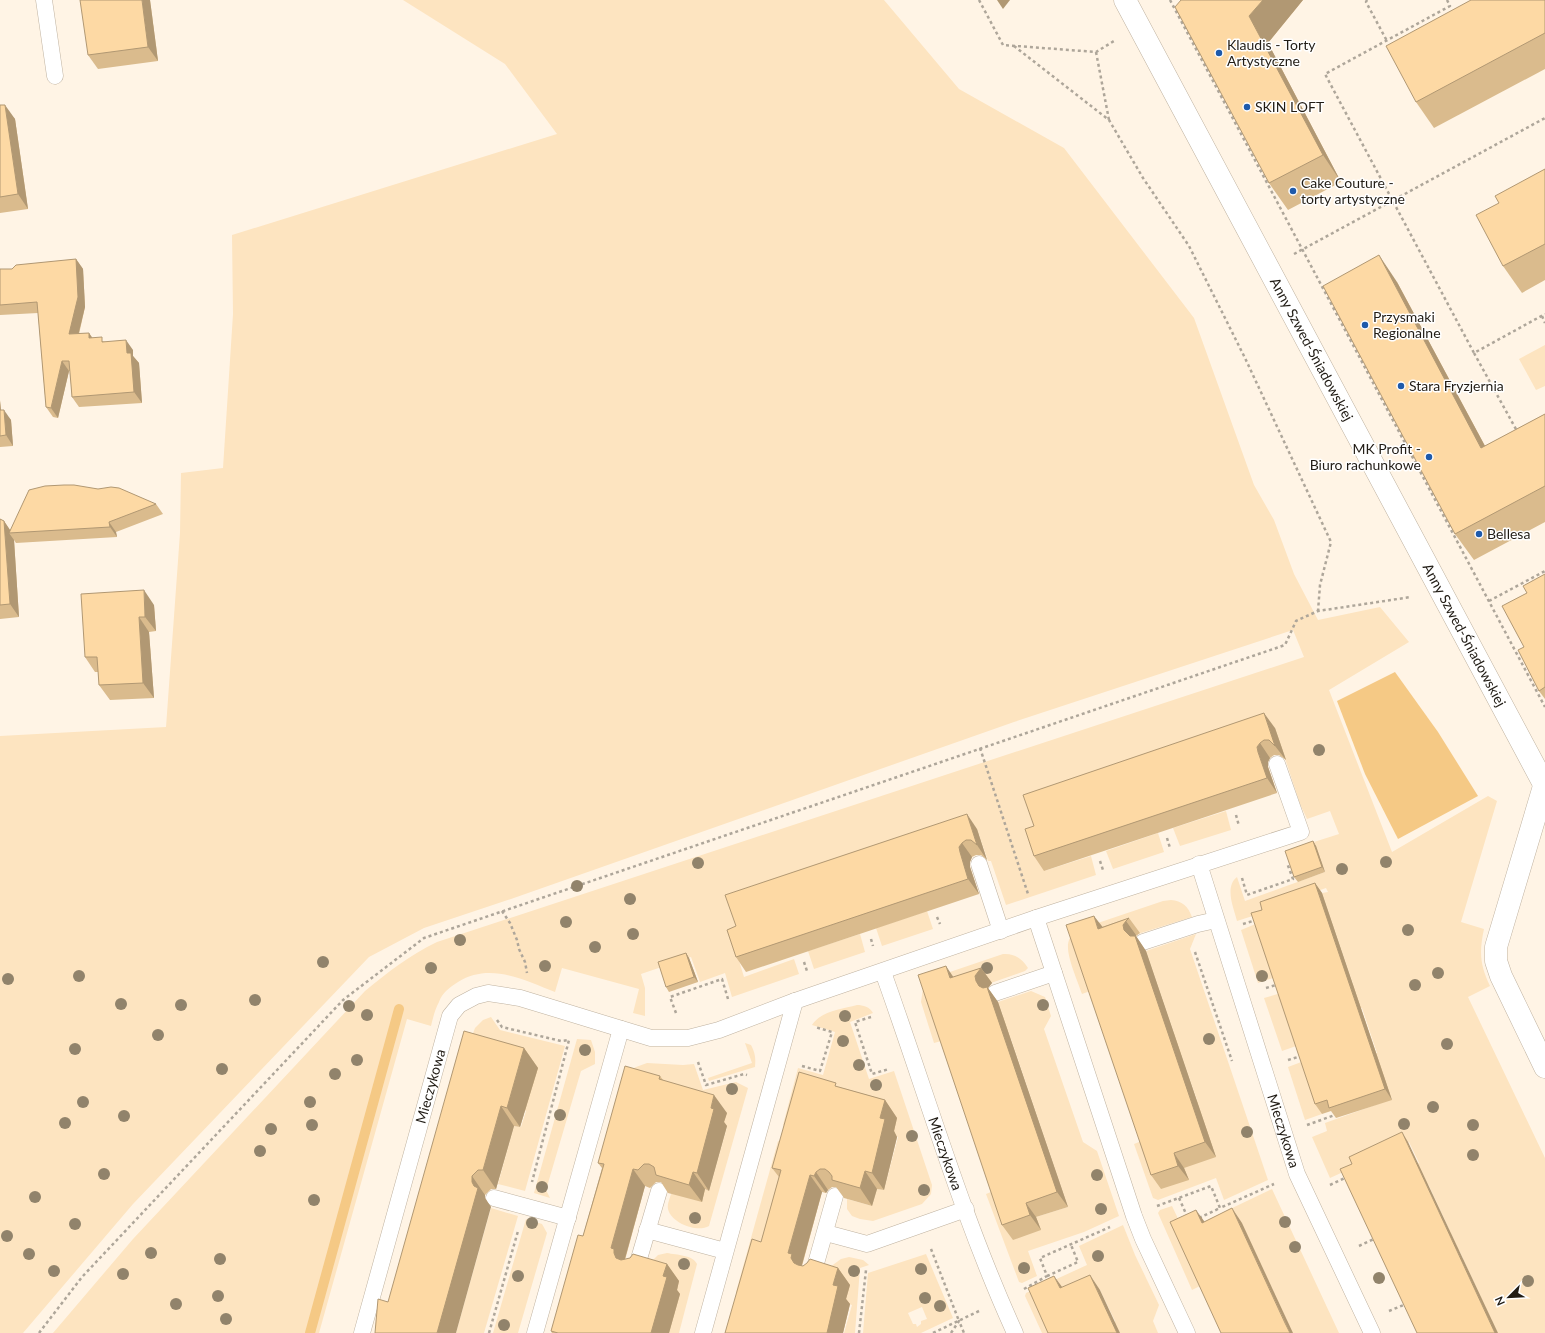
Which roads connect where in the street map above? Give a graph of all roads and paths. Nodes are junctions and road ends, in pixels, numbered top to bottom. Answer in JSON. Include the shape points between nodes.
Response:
{"nodes":[{"id":1,"x":44,"y":0,"type":"edge"},
{"id":2,"x":979,"y":0,"type":"edge"},
{"id":3,"x":1125,"y":0,"type":"edge"},
{"id":4,"x":1170,"y":0,"type":"edge"},
{"id":5,"x":1367,"y":0,"type":"edge"},
{"id":6,"x":1447,"y":0,"type":"edge"},
{"id":7,"x":1450,"y":6,"type":"junction"},
{"id":8,"x":1440,"y":12,"type":"junction"},
{"id":9,"x":1453,"y":12,"type":"edge"},
{"id":10,"x":1443,"y":18,"type":"edge"},
{"id":11,"x":1191,"y":27,"type":"edge"},
{"id":12,"x":1187,"y":32,"type":"junction"},
{"id":13,"x":1120,"y":38,"type":"dead end"},
{"id":14,"x":1387,"y":41,"type":"junction"},
{"id":15,"x":1014,"y":46,"type":"junction"},
{"id":16,"x":1096,"y":52,"type":"junction"},
{"id":17,"x":55,"y":76,"type":"dead end"},
{"id":18,"x":1545,"y":118,"type":"edge"},
{"id":19,"x":1109,"y":120,"type":"junction"},
{"id":20,"x":1393,"y":200,"type":"junction"},
{"id":21,"x":1302,"y":250,"type":"junction"},
{"id":22,"x":1268,"y":268,"type":"junction"},
{"id":23,"x":1545,"y":314,"type":"edge"},
{"id":24,"x":1542,"y":316,"type":"junction"},
{"id":25,"x":1545,"y":323,"type":"edge"},
{"id":26,"x":1474,"y":353,"type":"junction"},
{"id":27,"x":1523,"y":429,"type":"edge"},
{"id":28,"x":1545,"y":571,"type":"edge"},
{"id":29,"x":1446,"y":601,"type":"junction"},
{"id":30,"x":1489,"y":601,"type":"junction"},
{"id":31,"x":1318,"y":611,"type":"junction"},
{"id":32,"x":1545,"y":707,"type":"edge"},
{"id":33,"x":980,"y":748,"type":"junction"},
{"id":34,"x":1277,"y":764,"type":"dead end"},
{"id":35,"x":1544,"y":784,"type":"edge"},
{"id":36,"x":1236,"y":815,"type":"dead end"},
{"id":37,"x":1241,"y":830,"type":"dead end"},
{"id":38,"x":1286,"y":861,"type":"edge"},
{"id":39,"x":979,"y":864,"type":"dead end"},
{"id":40,"x":1199,"y":864,"type":"junction"},
{"id":41,"x":1242,"y":877,"type":"dead end"},
{"id":42,"x":502,"y":911,"type":"junction"},
{"id":43,"x":994,"y":913,"type":"junction"},
{"id":44,"x":1036,"y":918,"type":"junction"},
{"id":45,"x":1262,"y":918,"type":"edge"},
{"id":46,"x":1216,"y":920,"type":"junction"},
{"id":47,"x":1198,"y":924,"type":"junction"},
{"id":48,"x":1236,"y":926,"type":"dead end"},
{"id":49,"x":1000,"y":931,"type":"junction"},
{"id":50,"x":1143,"y":942,"type":"dead end"},
{"id":51,"x":519,"y":949,"type":"dead end"},
{"id":52,"x":883,"y":972,"type":"junction"},
{"id":53,"x":1054,"y":973,"type":"junction"},
{"id":54,"x":1282,"y":983,"type":"edge"},
{"id":55,"x":683,"y":987,"type":"edge"},
{"id":56,"x":1264,"y":988,"type":"dead end"},
{"id":57,"x":686,"y":992,"type":"junction"},
{"id":58,"x":995,"y":993,"type":"dead end"},
{"id":59,"x":795,"y":1001,"type":"junction"},
{"id":60,"x":730,"y":1002,"type":"dead end"},
{"id":61,"x":493,"y":1014,"type":"dead end"},
{"id":62,"x":873,"y":1016,"type":"dead end"},
{"id":63,"x":677,"y":1018,"type":"dead end"},
{"id":64,"x":814,"y":1027,"type":"dead end"},
{"id":65,"x":621,"y":1029,"type":"junction"},
{"id":66,"x":1307,"y":1054,"type":"edge"},
{"id":67,"x":1283,"y":1061,"type":"dead end"},
{"id":68,"x":795,"y":1064,"type":"dead end"},
{"id":69,"x":1234,"y":1066,"type":"dead end"},
{"id":70,"x":1545,"y":1067,"type":"edge"},
{"id":71,"x":891,"y":1068,"type":"dead end"},
{"id":72,"x":1335,"y":1115,"type":"edge"},
{"id":73,"x":1307,"y":1132,"type":"dead end"},
{"id":74,"x":1352,"y":1174,"type":"edge"},
{"id":75,"x":1326,"y":1180,"type":"dead end"},
{"id":76,"x":659,"y":1190,"type":"edge"},
{"id":77,"x":835,"y":1196,"type":"edge"},
{"id":78,"x":494,"y":1198,"type":"dead end"},
{"id":79,"x":1179,"y":1198,"type":"dead end"},
{"id":80,"x":525,"y":1206,"type":"junction"},
{"id":81,"x":1220,"y":1208,"type":"dead end"},
{"id":82,"x":966,"y":1209,"type":"junction"},
{"id":83,"x":568,"y":1218,"type":"junction"},
{"id":84,"x":1196,"y":1220,"type":"edge"},
{"id":85,"x":1190,"y":1222,"type":"edge"},
{"id":86,"x":647,"y":1230,"type":"junction"},
{"id":87,"x":826,"y":1233,"type":"junction"},
{"id":88,"x":1378,"y":1237,"type":"edge"},
{"id":89,"x":1071,"y":1245,"type":"dead end"},
{"id":90,"x":1357,"y":1247,"type":"dead end"},
{"id":91,"x":925,"y":1251,"type":"dead end"},
{"id":92,"x":725,"y":1252,"type":"junction"},
{"id":93,"x":873,"y":1268,"type":"dead end"},
{"id":94,"x":636,"y":1269,"type":"edge"},
{"id":95,"x":813,"y":1274,"type":"edge"},
{"id":96,"x":1047,"y":1276,"type":"dead end"},
{"id":97,"x":1410,"y":1300,"type":"edge"},
{"id":98,"x":1412,"y":1303,"type":"edge"},
{"id":99,"x":1406,"y":1304,"type":"junction"},
{"id":100,"x":1386,"y":1313,"type":"dead end"},
{"id":101,"x":958,"y":1321,"type":"junction"},
{"id":102,"x":39,"y":1333,"type":"edge"},
{"id":103,"x":362,"y":1333,"type":"edge"},
{"id":104,"x":489,"y":1333,"type":"edge"},
{"id":105,"x":535,"y":1333,"type":"edge"},
{"id":106,"x":703,"y":1333,"type":"edge"},
{"id":107,"x":859,"y":1333,"type":"edge"},
{"id":108,"x":951,"y":1333,"type":"edge"},
{"id":109,"x":964,"y":1333,"type":"edge"},
{"id":110,"x":1015,"y":1333,"type":"edge"},
{"id":111,"x":1187,"y":1333,"type":"edge"},
{"id":112,"x":1372,"y":1333,"type":"edge"}],
"edges":[{"from":1,"to":17,"type":"lane"},
{"from":2,"to":15,"type":"path","via":[[1003,45]]},
{"from":3,"to":22,"type":"street","name":"Anny Szwed-Śniadowskiej"},
{"from":4,"to":12,"type":"path"},
{"from":5,"to":14,"type":"path"},
{"from":6,"to":7,"type":"path"},
{"from":7,"to":8,"type":"path"},
{"from":7,"to":9,"type":"path"},
{"from":8,"to":10,"type":"path"},
{"from":8,"to":14,"type":"path"},
{"from":11,"to":12,"type":"path"},
{"from":12,"to":21,"type":"path"},
{"from":13,"to":16,"type":"path"},
{"from":14,"to":20,"type":"path","via":[[1326,74]]},
{"from":15,"to":16,"type":"path"},
{"from":15,"to":19,"type":"path"},
{"from":16,"to":19,"type":"path"},
{"from":18,"to":20,"type":"path"},
{"from":19,"to":31,"type":"path","via":[[1142,178],[1189,246],[1245,358],[1331,542],[1320,585]]},
{"from":20,"to":21,"type":"path"},
{"from":20,"to":26,"type":"path"},
{"from":21,"to":22,"type":"path"},
{"from":21,"to":30,"type":"path"},
{"from":22,"to":29,"type":"street","name":"Anny Szwed-Śniadowskiej"},
{"from":23,"to":24,"type":"path"},
{"from":24,"to":25,"type":"path"},
{"from":24,"to":26,"type":"path"},
{"from":26,"to":27,"type":"path","via":[[1517,432]]},
{"from":28,"to":30,"type":"path"},
{"from":29,"to":31,"type":"path","via":[[1412,597]]},
{"from":29,"to":35,"type":"street","name":"Anny Szwed-Śniadowskiej"},
{"from":30,"to":32,"type":"path"},
{"from":31,"to":33,"type":"path","via":[[1296,621],[1285,645]]},
{"from":33,"to":42,"type":"path"},
{"from":33,"to":43,"type":"path","via":[[1030,901]]},
{"from":34,"to":40,"type":"lane","name":"Mieczykowa","via":[[1301,832]]},
{"from":35,"to":70,"type":"street","name":"Anny Szwed-Śniadowskiej","via":[[1496,947],[1496,961]]},
{"from":36,"to":37,"type":"path"},
{"from":38,"to":41,"type":"path","via":[[1293,879],[1248,895]]},
{"from":39,"to":43,"type":"lane"},
{"from":40,"to":44,"type":"lane","name":"Mieczykowa"},
{"from":40,"to":46,"type":"lane","name":"Mieczykowa"},
{"from":42,"to":51,"type":"path"},
{"from":42,"to":102,"type":"path","via":[[424,938],[343,1000],[82,1277]]},
{"from":43,"to":49,"type":"lane"},
{"from":44,"to":49,"type":"lane","name":"Mieczykowa"},
{"from":44,"to":53,"type":"lane"},
{"from":45,"to":48,"type":"path"},
{"from":46,"to":47,"type":"lane"},
{"from":46,"to":112,"type":"lane","name":"Mieczykowa","via":[[1297,1174]]},
{"from":47,"to":50,"type":"lane"},
{"from":47,"to":69,"type":"path","via":[[1201,935],[1194,948]]},
{"from":49,"to":52,"type":"lane","name":"Mieczykowa"},
{"from":52,"to":59,"type":"lane","name":"Mieczykowa"},
{"from":52,"to":82,"type":"lane","name":"Mieczykowa"},
{"from":53,"to":58,"type":"lane"},
{"from":53,"to":111,"type":"lane","via":[[1138,1228]]},
{"from":54,"to":56,"type":"path"},
{"from":55,"to":57,"type":"path"},
{"from":57,"to":60,"type":"path","via":[[722,979]]},
{"from":57,"to":63,"type":"path","via":[[670,997]]},
{"from":59,"to":65,"type":"lane","name":"Mieczykowa","via":[[719,1030],[688,1038],[651,1038]]},
{"from":59,"to":92,"type":"lane"},
{"from":61,"to":80,"type":"path","via":[[502,1027],[561,1041],[569,1040]]},
{"from":62,"to":71,"type":"path","via":[[855,1022],[872,1074]]},
{"from":64,"to":68,"type":"path","via":[[832,1032],[820,1071]]},
{"from":65,"to":83,"type":"lane"},
{"from":65,"to":103,"type":"lane","name":"Mieczykowa","via":[[520,998],[488,993],[460,1005],[450,1016]]},
{"from":66,"to":67,"type":"path"},
{"from":72,"to":73,"type":"path","via":[[1305,1126]]},
{"from":74,"to":75,"type":"path","via":[[1328,1186]]},
{"from":76,"to":86,"type":"lane"},
{"from":77,"to":87,"type":"lane"},
{"from":78,"to":80,"type":"lane"},
{"from":79,"to":85,"type":"path"},
{"from":80,"to":83,"type":"lane"},
{"from":80,"to":104,"type":"path"},
{"from":81,"to":84,"type":"path"},
{"from":82,"to":87,"type":"lane","via":[[868,1244]]},
{"from":82,"to":110,"type":"lane","name":"Mieczykowa"},
{"from":83,"to":105,"type":"lane"},
{"from":86,"to":92,"type":"lane"},
{"from":86,"to":94,"type":"lane"},
{"from":87,"to":95,"type":"lane"},
{"from":88,"to":90,"type":"path"},
{"from":89,"to":96,"type":"path","via":[[1078,1262]]},
{"from":91,"to":101,"type":"path","via":[[932,1248]]},
{"from":92,"to":106,"type":"lane"},
{"from":93,"to":107,"type":"path","via":[[865,1270]]},
{"from":97,"to":99,"type":"path"},
{"from":98,"to":99,"type":"path"},
{"from":99,"to":100,"type":"path"},
{"from":101,"to":108,"type":"path"},
{"from":101,"to":109,"type":"path"}]}
